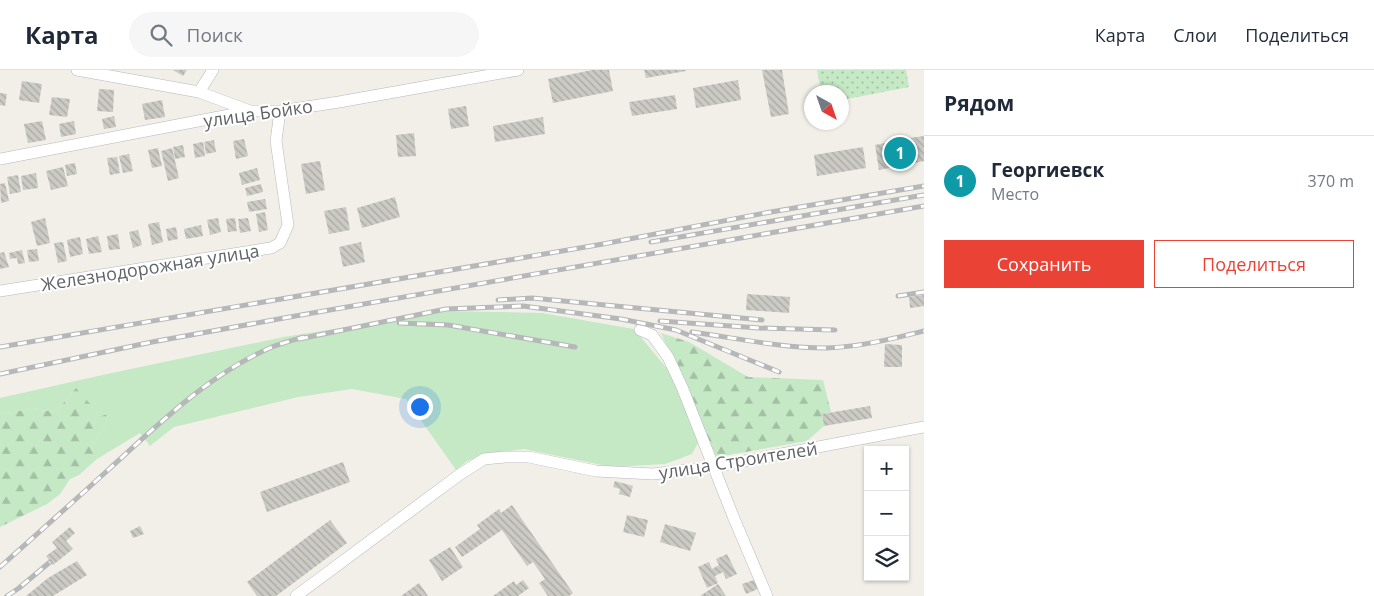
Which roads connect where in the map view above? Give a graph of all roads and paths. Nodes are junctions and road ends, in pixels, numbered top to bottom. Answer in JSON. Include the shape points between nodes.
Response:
{"nodes":[{"id":1,"x":77,"y":70,"type":"edge"},
{"id":2,"x":213,"y":70,"type":"edge"},
{"id":3,"x":518,"y":70,"type":"edge"},
{"id":4,"x":122,"y":74,"type":"edge"},
{"id":5,"x":199,"y":92,"type":"junction"},
{"id":6,"x":250,"y":111,"type":"junction"},
{"id":7,"x":280,"y":111,"type":"junction"},
{"id":8,"x":0,"y":159,"type":"edge"},
{"id":9,"x":0,"y":291,"type":"edge"},
{"id":10,"x":640,"y":330,"type":"dead end"},
{"id":11,"x":924,"y":427,"type":"edge"},
{"id":12,"x":713,"y":467,"type":"junction"},
{"id":13,"x":296,"y":596,"type":"edge"},
{"id":14,"x":767,"y":596,"type":"edge"}],
"edges":[{"from":1,"to":4,"type":"street"},
{"from":2,"to":5,"type":"street"},
{"from":3,"to":7,"type":"street","name":"улица Бойко"},
{"from":4,"to":5,"type":"street"},
{"from":5,"to":6,"type":"street"},
{"from":6,"to":7,"type":"street","name":"улица Бойко"},
{"from":6,"to":8,"type":"street","name":"улица Бойко"},
{"from":7,"to":9,"type":"street","name":"Железнодорожная улица","via":[[276,141],[288,225],[280,243],[271,248]]},
{"from":10,"to":12,"type":"street","via":[[652,335],[668,357]]},
{"from":11,"to":12,"type":"street","name":"улица Строителей"},
{"from":12,"to":13,"type":"street","name":"улица Строителей","via":[[653,474],[596,471],[529,457],[484,459]]},
{"from":12,"to":14,"type":"street"}]}
